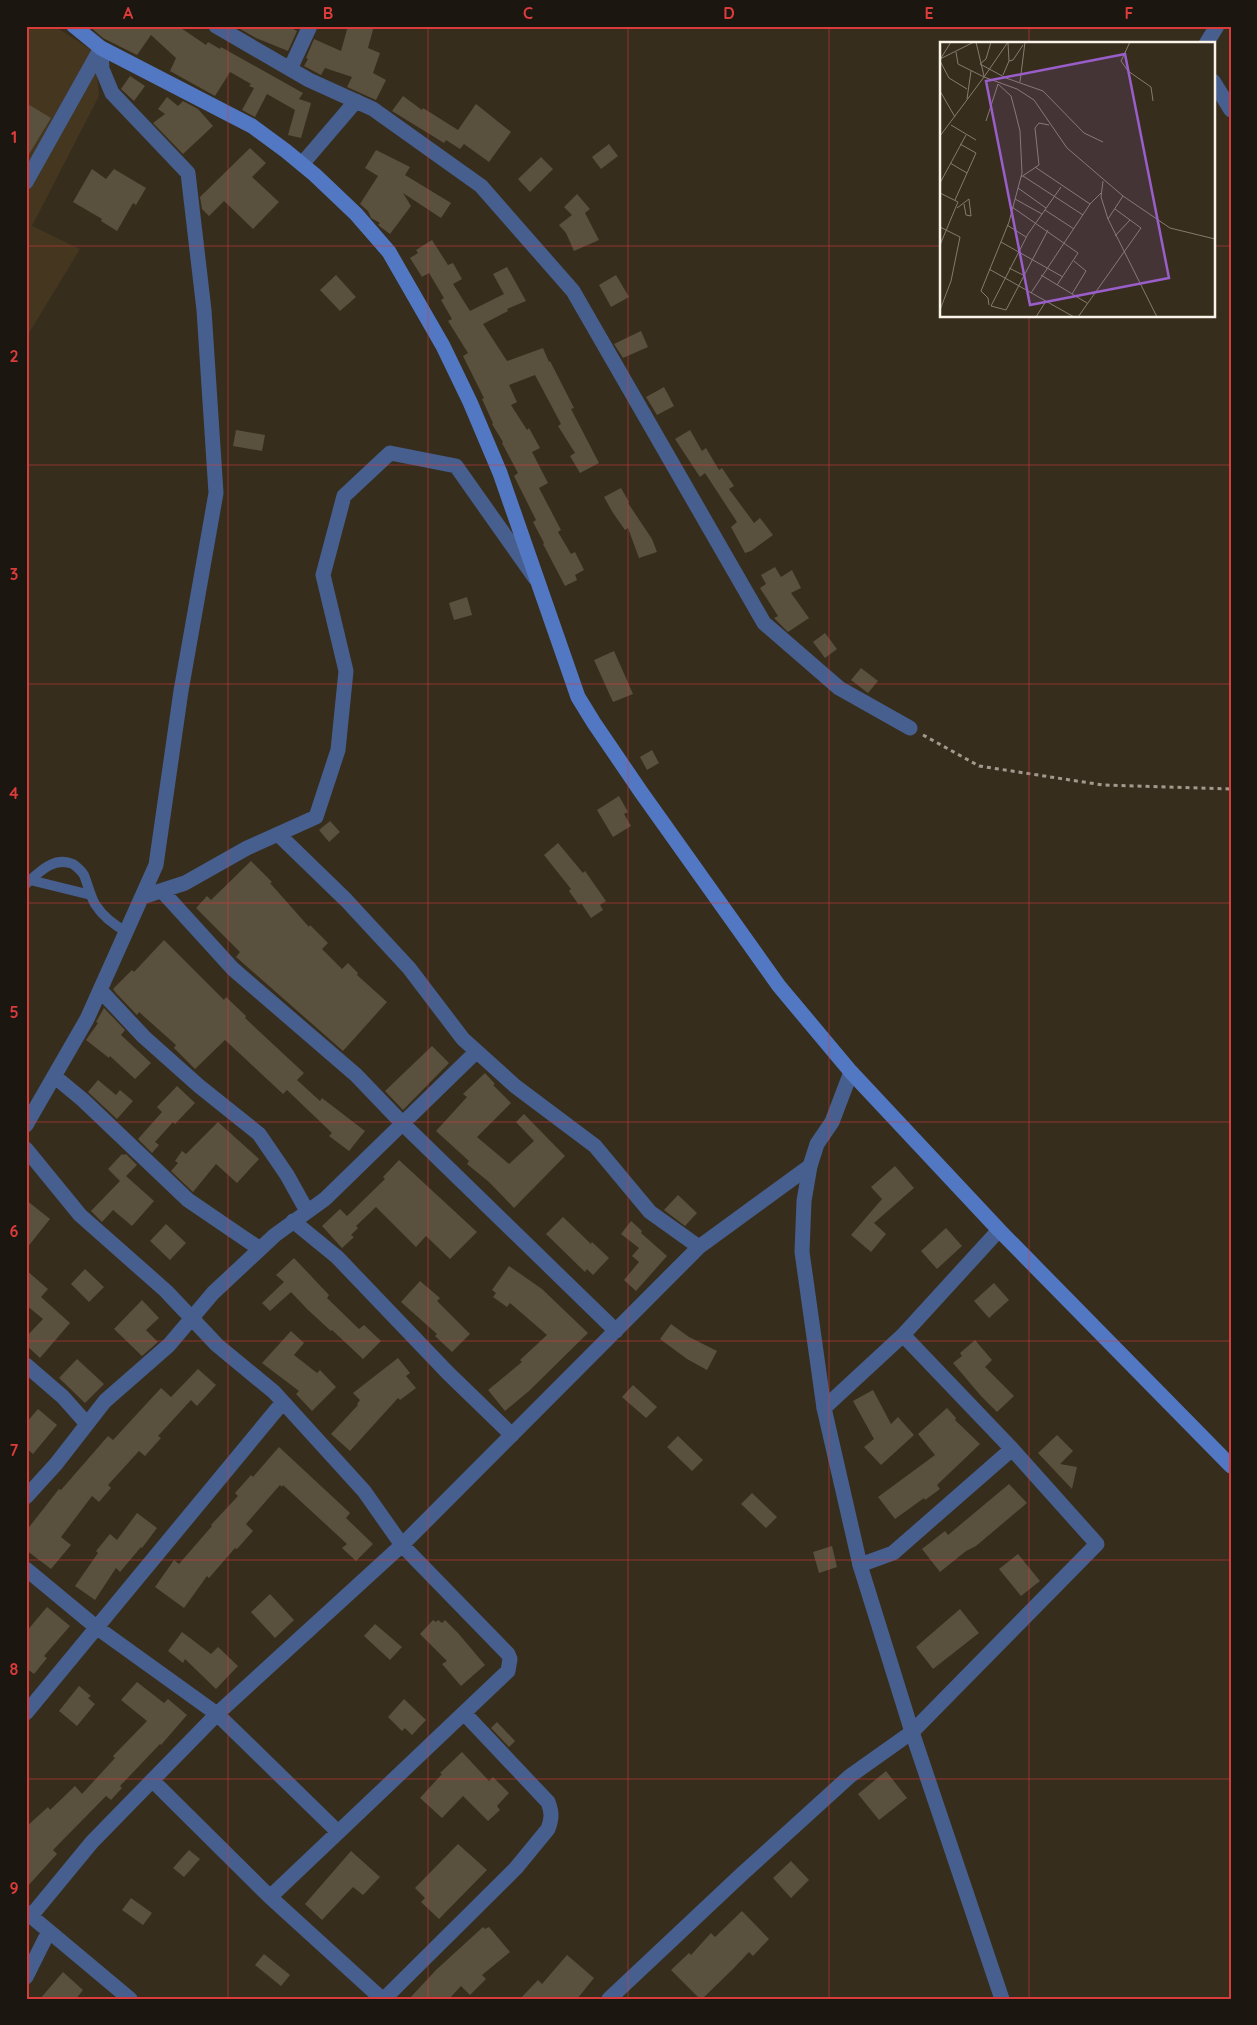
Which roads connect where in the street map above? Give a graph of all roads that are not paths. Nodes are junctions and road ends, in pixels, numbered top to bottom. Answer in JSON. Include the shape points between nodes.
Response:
{"nodes":[{"id":1,"x":74,"y":26,"type":"edge"},
{"id":2,"x":216,"y":26,"type":"edge"},
{"id":3,"x":310,"y":26,"type":"edge"},
{"id":4,"x":1217,"y":26,"type":"edge"},
{"id":5,"x":1207,"y":42,"type":"edge"},
{"id":6,"x":101,"y":48,"type":"junction"},
{"id":7,"x":290,"y":69,"type":"junction"},
{"id":8,"x":1214,"y":83,"type":"edge"},
{"id":9,"x":356,"y":102,"type":"junction"},
{"id":10,"x":1231,"y":110,"type":"edge"},
{"id":11,"x":302,"y":164,"type":"junction"},
{"id":12,"x":26,"y":182,"type":"edge"},
{"id":13,"x":538,"y":584,"type":"junction"},
{"id":14,"x":910,"y":728,"type":"road end"},
{"id":15,"x":278,"y":834,"type":"junction"},
{"id":16,"x":28,"y":882,"type":"edge"},
{"id":17,"x":162,"y":890,"type":"junction"},
{"id":18,"x":91,"y":895,"type":"junction"},
{"id":19,"x":142,"y":897,"type":"junction"},
{"id":20,"x":127,"y":932,"type":"junction"},
{"id":21,"x":100,"y":990,"type":"junction"},
{"id":22,"x":476,"y":1052,"type":"junction"},
{"id":23,"x":851,"y":1072,"type":"junction"},
{"id":24,"x":54,"y":1076,"type":"junction"},
{"id":25,"x":402,"y":1123,"type":"junction"},
{"id":26,"x":26,"y":1125,"type":"edge"},
{"id":27,"x":26,"y":1149,"type":"edge"},
{"id":28,"x":810,"y":1166,"type":"junction"},
{"id":29,"x":307,"y":1211,"type":"junction"},
{"id":30,"x":293,"y":1221,"type":"junction"},
{"id":31,"x":999,"y":1230,"type":"junction"},
{"id":32,"x":699,"y":1247,"type":"junction"},
{"id":33,"x":260,"y":1249,"type":"junction"},
{"id":34,"x":192,"y":1318,"type":"junction"},
{"id":35,"x":616,"y":1331,"type":"junction"},
{"id":36,"x":903,"y":1335,"type":"junction"},
{"id":37,"x":26,"y":1365,"type":"edge"},
{"id":38,"x":283,"y":1402,"type":"junction"},
{"id":39,"x":824,"y":1408,"type":"junction"},
{"id":40,"x":87,"y":1424,"type":"junction"},
{"id":41,"x":512,"y":1435,"type":"junction"},
{"id":42,"x":1012,"y":1449,"type":"junction"},
{"id":43,"x":1231,"y":1466,"type":"edge"},
{"id":44,"x":26,"y":1497,"type":"edge"},
{"id":45,"x":402,"y":1545,"type":"junction"},
{"id":46,"x":860,"y":1564,"type":"junction"},
{"id":47,"x":26,"y":1568,"type":"edge"},
{"id":48,"x":96,"y":1627,"type":"junction"},
{"id":49,"x":26,"y":1713,"type":"edge"},
{"id":50,"x":464,"y":1713,"type":"junction"},
{"id":51,"x":217,"y":1714,"type":"junction"},
{"id":52,"x":912,"y":1732,"type":"junction"},
{"id":53,"x":153,"y":1781,"type":"junction"},
{"id":54,"x":338,"y":1832,"type":"junction"},
{"id":55,"x":270,"y":1897,"type":"junction"},
{"id":56,"x":29,"y":1914,"type":"edge"},
{"id":57,"x":49,"y":1931,"type":"junction"},
{"id":58,"x":26,"y":1977,"type":"edge"},
{"id":59,"x":130,"y":1999,"type":"edge"},
{"id":60,"x":383,"y":1999,"type":"edge"},
{"id":61,"x":609,"y":1999,"type":"edge"},
{"id":62,"x":1002,"y":1999,"type":"edge"}],
"edges":[{"from":1,"to":6,"type":"main road"},
{"from":2,"to":7,"type":"street"},
{"from":3,"to":7,"type":"street"},
{"from":4,"to":5,"type":"street"},
{"from":6,"to":11,"type":"main road","via":[[252,126]]},
{"from":6,"to":12,"type":"street"},
{"from":6,"to":19,"type":"street","via":[[102,69],[112,93],[188,172],[204,310],[216,493],[181,691],[156,865]]},
{"from":7,"to":9,"type":"street"},
{"from":8,"to":10,"type":"street"},
{"from":9,"to":11,"type":"street"},
{"from":9,"to":14,"type":"street","via":[[373,109],[481,186],[572,291],[764,623],[839,688]]},
{"from":11,"to":13,"type":"main road","via":[[356,214],[388,252],[429,321],[474,411],[500,473]]},
{"from":13,"to":15,"type":"street","via":[[456,466],[390,453],[344,496],[323,575],[346,671],[338,750],[316,817]]},
{"from":13,"to":23,"type":"main road","via":[[578,697],[594,723],[778,986]]},
{"from":15,"to":17,"type":"street","via":[[186,883]]},
{"from":15,"to":22,"type":"street","via":[[409,968]]},
{"from":16,"to":18,"type":"lane"},
{"from":16,"to":18,"type":"lane","via":[[51,864],[71,863],[81,870]]},
{"from":17,"to":19,"type":"street"},
{"from":17,"to":25,"type":"street","via":[[233,969],[356,1075]]},
{"from":18,"to":20,"type":"lane","via":[[103,914]]},
{"from":19,"to":20,"type":"street"},
{"from":20,"to":21,"type":"street"},
{"from":21,"to":24,"type":"street"},
{"from":21,"to":29,"type":"street","via":[[158,1049],[259,1134]]},
{"from":22,"to":25,"type":"street"},
{"from":22,"to":32,"type":"street","via":[[515,1086],[595,1146],[650,1212]]},
{"from":23,"to":28,"type":"street","via":[[832,1122],[817,1144]]},
{"from":23,"to":31,"type":"main road"},
{"from":24,"to":26,"type":"street"},
{"from":24,"to":33,"type":"street","via":[[188,1200]]},
{"from":25,"to":29,"type":"street","via":[[325,1199]]},
{"from":25,"to":35,"type":"street"},
{"from":27,"to":34,"type":"street","via":[[80,1215]]},
{"from":28,"to":32,"type":"street"},
{"from":28,"to":39,"type":"street","via":[[804,1201],[802,1252]]},
{"from":29,"to":30,"type":"street"},
{"from":30,"to":33,"type":"street"},
{"from":30,"to":41,"type":"street","via":[[337,1257]]},
{"from":31,"to":36,"type":"street"},
{"from":31,"to":43,"type":"main road"},
{"from":32,"to":35,"type":"street"},
{"from":33,"to":34,"type":"street","via":[[213,1293]]},
{"from":34,"to":38,"type":"street","via":[[217,1345]]},
{"from":34,"to":40,"type":"street","via":[[169,1345],[105,1401]]},
{"from":35,"to":41,"type":"street"},
{"from":36,"to":39,"type":"street"},
{"from":36,"to":42,"type":"street"},
{"from":37,"to":40,"type":"street","via":[[63,1397]]},
{"from":38,"to":45,"type":"street","via":[[364,1491]]},
{"from":38,"to":48,"type":"street"},
{"from":39,"to":46,"type":"street"},
{"from":40,"to":44,"type":"street"},
{"from":41,"to":45,"type":"street"},
{"from":42,"to":46,"type":"street","via":[[893,1553]]},
{"from":42,"to":52,"type":"street","via":[[1097,1544]]},
{"from":45,"to":50,"type":"street","via":[[508,1654],[508,1671]]},
{"from":45,"to":51,"type":"street"},
{"from":46,"to":52,"type":"street"},
{"from":47,"to":48,"type":"street"},
{"from":48,"to":49,"type":"street"},
{"from":48,"to":51,"type":"street"},
{"from":50,"to":54,"type":"street"},
{"from":50,"to":60,"type":"street","via":[[548,1802],[551,1822],[516,1868]]},
{"from":51,"to":53,"type":"street"},
{"from":51,"to":54,"type":"street"},
{"from":52,"to":61,"type":"street","via":[[850,1776]]},
{"from":52,"to":62,"type":"street"},
{"from":53,"to":55,"type":"street"},
{"from":53,"to":56,"type":"street","via":[[92,1842]]},
{"from":54,"to":55,"type":"street"},
{"from":55,"to":60,"type":"street"},
{"from":56,"to":57,"type":"street"},
{"from":57,"to":58,"type":"street"},
{"from":57,"to":59,"type":"street"}]}
